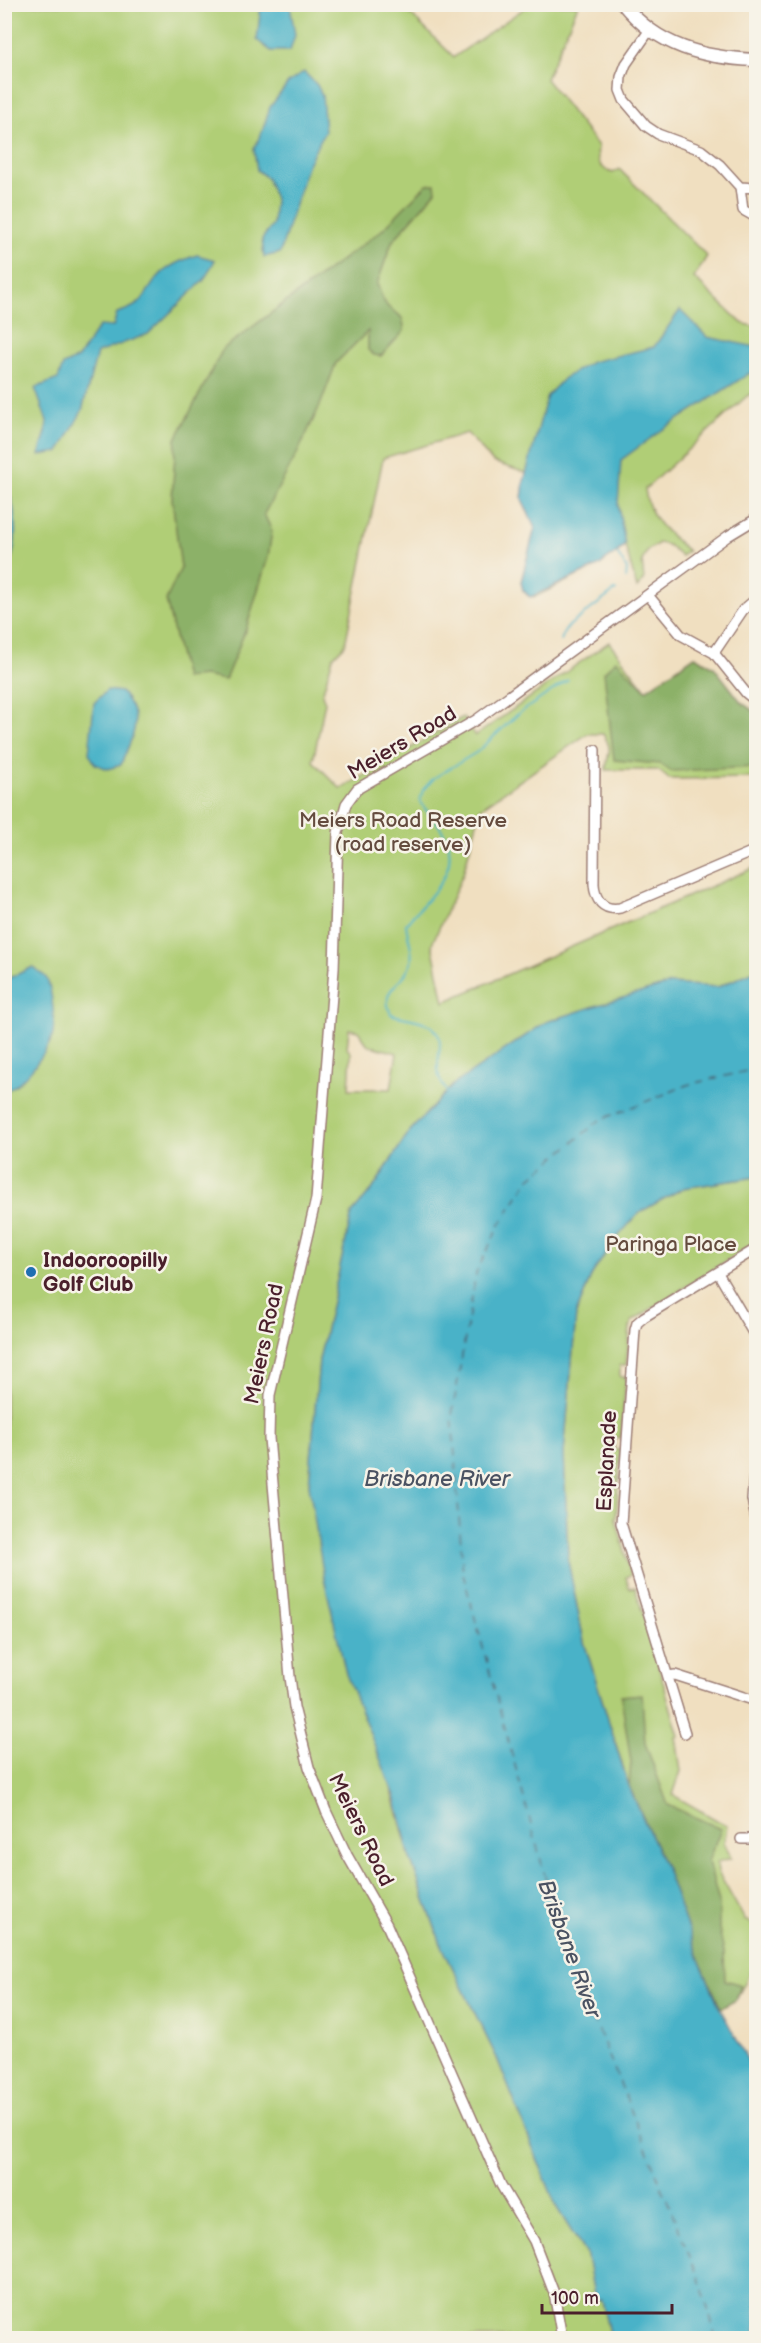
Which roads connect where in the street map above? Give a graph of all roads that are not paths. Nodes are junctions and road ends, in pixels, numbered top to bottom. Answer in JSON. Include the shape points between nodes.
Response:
{"nodes":[{"id":1,"x":624,"y":4,"type":"edge"},
{"id":2,"x":649,"y":31,"type":"junction"},
{"id":3,"x":756,"y":60,"type":"edge"},
{"id":4,"x":740,"y":187,"type":"junction"},
{"id":5,"x":756,"y":188,"type":"edge"},
{"id":6,"x":756,"y":212,"type":"edge"},
{"id":7,"x":756,"y":519,"type":"edge"},
{"id":8,"x":648,"y":595,"type":"junction"},
{"id":9,"x":756,"y":599,"type":"edge"},
{"id":10,"x":714,"y":652,"type":"junction"},
{"id":11,"x":756,"y":702,"type":"edge"},
{"id":12,"x":595,"y":750,"type":"dead end"},
{"id":13,"x":756,"y":850,"type":"edge"},
{"id":14,"x":756,"y":1249,"type":"edge"},
{"id":15,"x":717,"y":1273,"type":"junction"},
{"id":16,"x":756,"y":1338,"type":"edge"},
{"id":17,"x":756,"y":1451,"type":"edge"},
{"id":18,"x":756,"y":1458,"type":"edge"},
{"id":19,"x":756,"y":1519,"type":"edge"},
{"id":20,"x":668,"y":1676,"type":"junction"},
{"id":21,"x":756,"y":1701,"type":"edge"},
{"id":22,"x":685,"y":1733,"type":"dead end"},
{"id":23,"x":741,"y":1839,"type":"dead end"},
{"id":24,"x":756,"y":1839,"type":"edge"},
{"id":25,"x":562,"y":2338,"type":"edge"}],
"edges":[{"from":1,"to":2,"type":"street"},
{"from":2,"to":3,"type":"street","via":[[701,54]]},
{"from":2,"to":4,"type":"street","via":[[621,77],[624,100],[646,126],[707,154]]},
{"from":4,"to":5,"type":"street"},
{"from":4,"to":6,"type":"street","via":[[743,210],[752,215]]},
{"from":7,"to":8,"type":"street","name":"Meiers Road"},
{"from":8,"to":10,"type":"street","via":[[681,635]]},
{"from":8,"to":25,"type":"street","name":"Meiers Road","via":[[476,720],[357,789],[346,804],[338,833],[334,969],[316,1199],[270,1395],[268,1420],[290,1677],[309,1767],[346,1855],[387,1925],[501,2186],[534,2241],[554,2294]]},
{"from":9,"to":10,"type":"street","via":[[742,610]]},
{"from":10,"to":11,"type":"street"},
{"from":12,"to":13,"type":"street","via":[[594,884],[595,895],[602,904],[620,908]]},
{"from":14,"to":15,"type":"street","name":"Esplanade"},
{"from":15,"to":16,"type":"street"},
{"from":15,"to":20,"type":"street","name":"Esplanade","via":[[644,1317],[637,1323],[634,1340],[621,1523]]},
{"from":17,"to":18,"type":"street"},
{"from":18,"to":19,"type":"street","via":[[752,1499]]},
{"from":20,"to":21,"type":"street"},
{"from":20,"to":22,"type":"street","name":"Esplanade"},
{"from":23,"to":24,"type":"street"}]}
